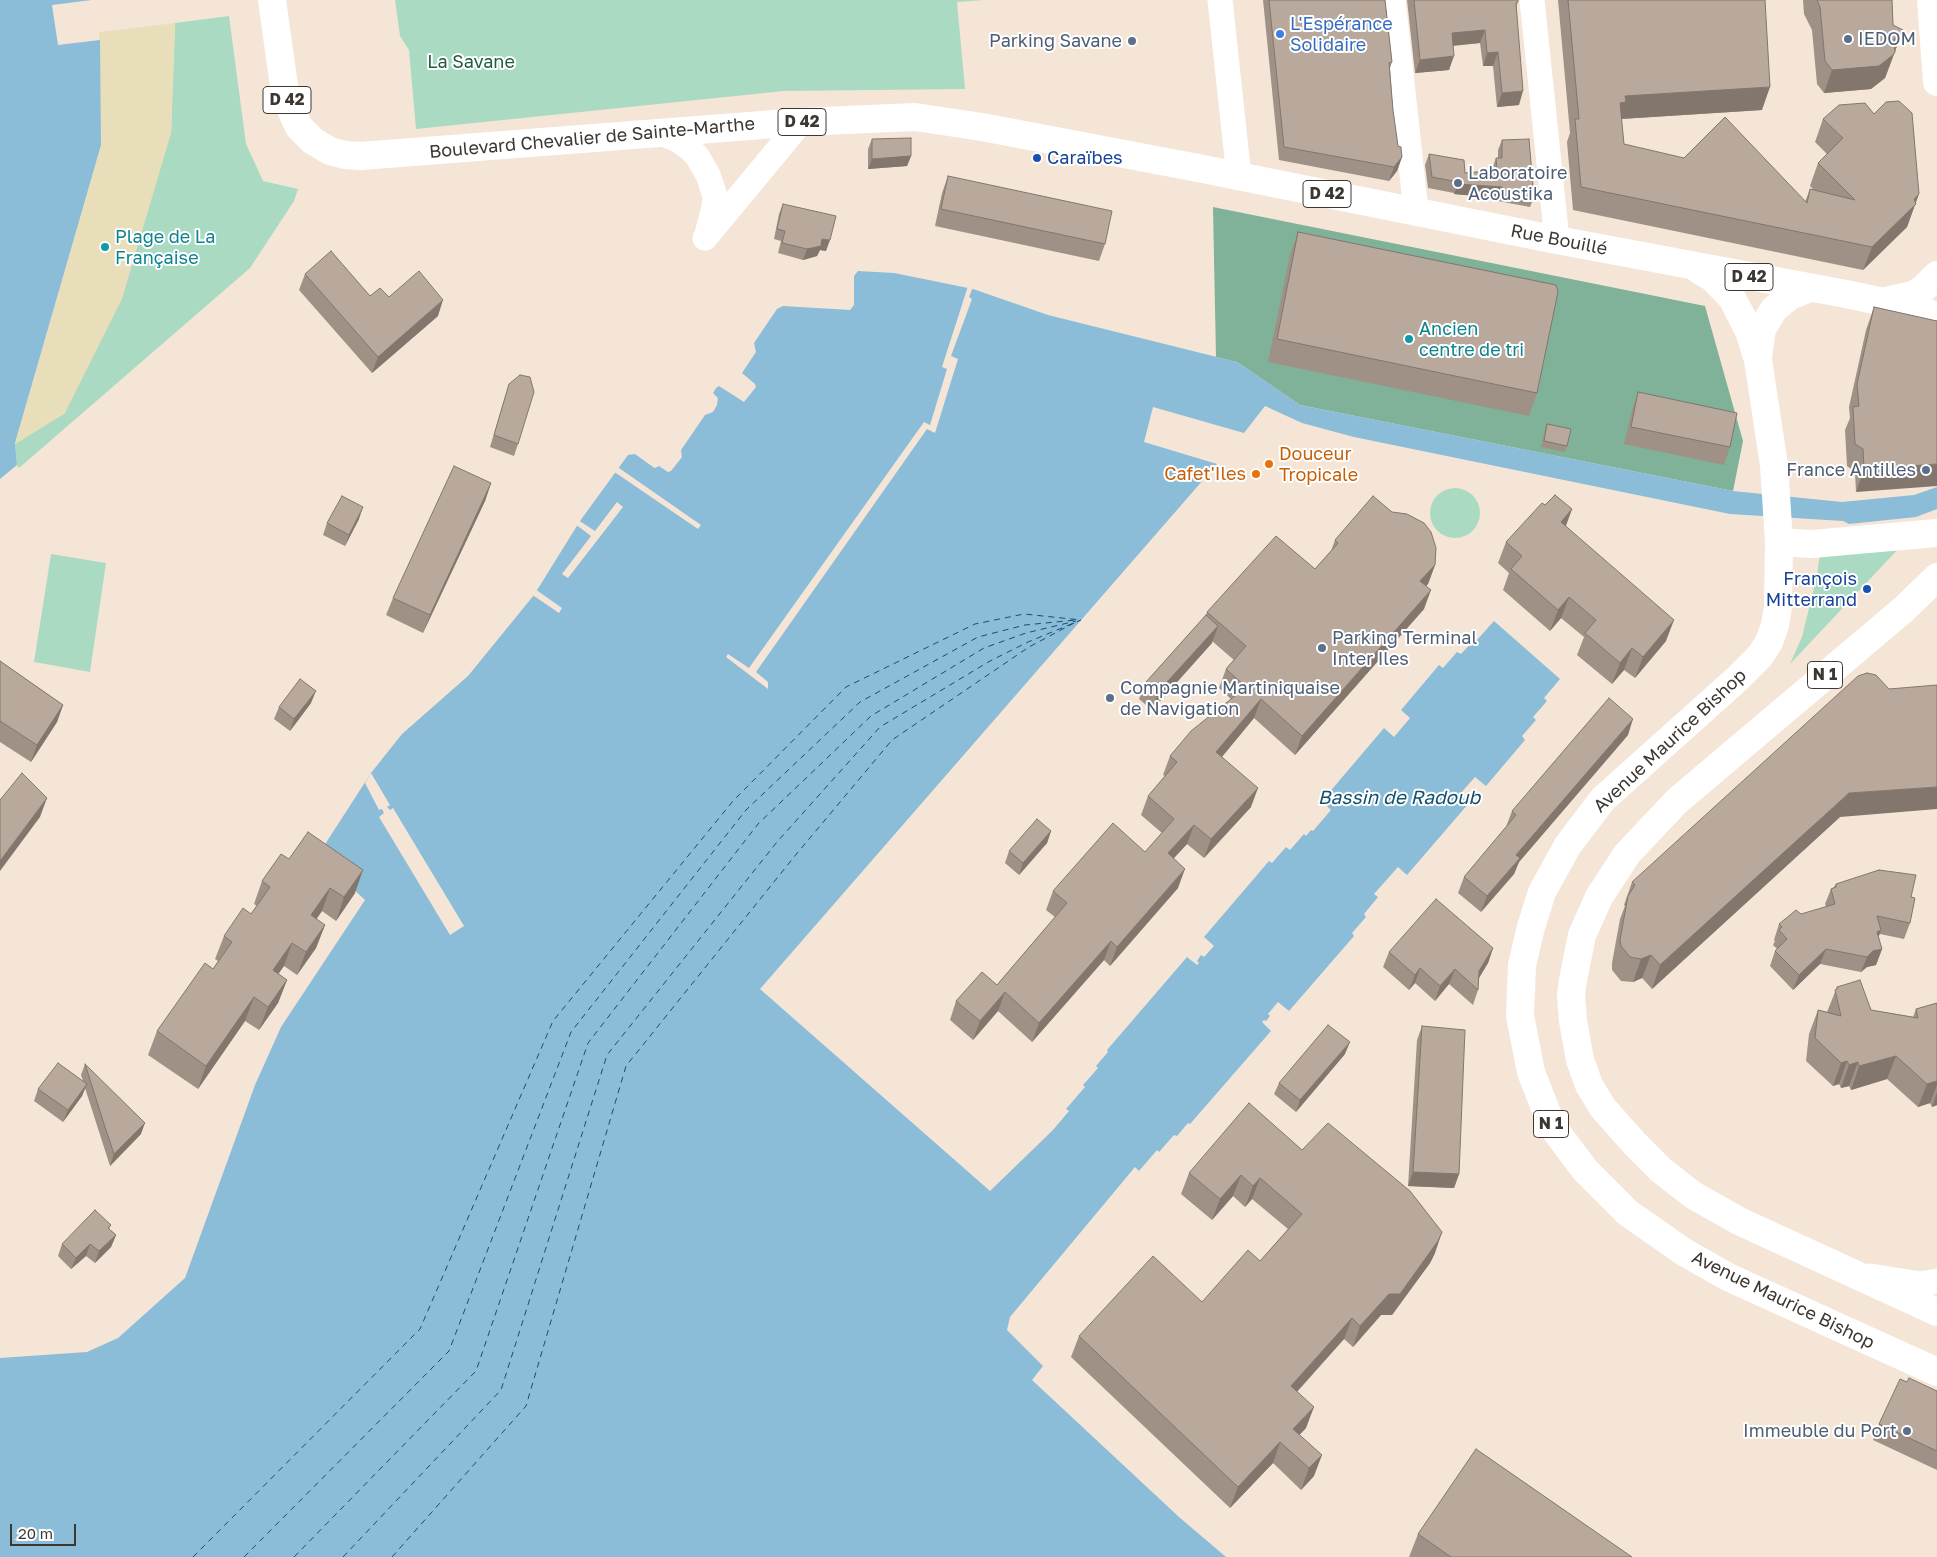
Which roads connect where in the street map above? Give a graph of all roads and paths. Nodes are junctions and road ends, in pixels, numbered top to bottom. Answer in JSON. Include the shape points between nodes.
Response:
{"nodes":[{"id":1,"x":272,"y":0,"type":"edge"},
{"id":2,"x":1220,"y":0,"type":"edge"},
{"id":3,"x":1393,"y":0,"type":"edge"},
{"id":4,"x":1532,"y":0,"type":"edge"},
{"id":5,"x":1931,"y":0,"type":"edge"},
{"id":6,"x":1937,"y":82,"type":"edge"},
{"id":7,"x":801,"y":122,"type":"junction"},
{"id":8,"x":660,"y":134,"type":"junction"},
{"id":9,"x":1238,"y":177,"type":"junction"},
{"id":10,"x":1416,"y":211,"type":"junction"},
{"id":11,"x":1557,"y":240,"type":"junction"},
{"id":12,"x":1689,"y":265,"type":"junction"},
{"id":13,"x":1937,"y":275,"type":"edge"},
{"id":14,"x":1810,"y":288,"type":"junction"},
{"id":15,"x":1880,"y":302,"type":"junction"},
{"id":16,"x":1937,"y":316,"type":"edge"},
{"id":17,"x":1758,"y":360,"type":"junction"},
{"id":18,"x":1937,"y":533,"type":"edge"},
{"id":19,"x":1779,"y":542,"type":"junction"},
{"id":20,"x":1937,"y":578,"type":"edge"},
{"id":21,"x":1937,"y":594,"type":"edge"},
{"id":22,"x":1904,"y":609,"type":"junction"},
{"id":23,"x":1852,"y":1273,"type":"junction"},
{"id":24,"x":1937,"y":1280,"type":"edge"},
{"id":25,"x":1937,"y":1312,"type":"edge"},
{"id":26,"x":1937,"y":1372,"type":"edge"}],
"edges":[{"from":1,"to":8,"type":"main road","name":"Boulevard Chevalier de Sainte-Marthe","number":"D 42","via":[[285,93],[296,120],[305,134],[337,154],[361,156]]},
{"from":2,"to":9,"type":"street"},
{"from":3,"to":10,"type":"street"},
{"from":4,"to":11,"type":"street"},
{"from":5,"to":6,"type":"main road"},
{"from":7,"to":8,"type":"main road","name":"Boulevard Chevalier de Sainte-Marthe","number":"D 42"},
{"from":7,"to":8,"type":"street","via":[[705,238],[712,222],[715,196],[708,175],[690,148]]},
{"from":7,"to":9,"type":"main road","name":"Boulevard Chevalier de Sainte-Marthe","number":"D 42","via":[[928,118]]},
{"from":9,"to":10,"type":"main road","name":"Rue Bouillé","number":"D 42"},
{"from":10,"to":11,"type":"main road","name":"Rue Bouillé","number":"D 42"},
{"from":11,"to":12,"type":"main road","name":"Rue Bouillé","number":"D 42"},
{"from":12,"to":14,"type":"main road","name":"Rue Bouillé","number":"D 42"},
{"from":12,"to":17,"type":"main road","name":"Avenue Maurice Bishop","number":"N 1","via":[[1713,278],[1728,292],[1749,331]]},
{"from":13,"to":15,"type":"main road","via":[[1913,295]]},
{"from":14,"to":15,"type":"main road","name":"Rue Bouillé","number":"D 42"},
{"from":14,"to":17,"type":"main road","name":"Avenue Maurice Bishop","number":"N 1","via":[[1790,296],[1774,309],[1762,329]]},
{"from":15,"to":16,"type":"main road","name":"Rue Bouillé"},
{"from":17,"to":19,"type":"main road","name":"Avenue Maurice Bishop","number":"N 1","via":[[1774,465]]},
{"from":18,"to":19,"type":"main road","via":[[1812,544]]},
{"from":19,"to":26,"type":"main road","name":"Avenue Maurice Bishop","number":"N 1","via":[[1778,607],[1769,642],[1760,656],[1732,685],[1603,798],[1568,845],[1542,892],[1522,965],[1520,1016],[1531,1072],[1552,1126],[1585,1170],[1628,1213],[1684,1252],[1728,1276]]},
{"from":20,"to":22,"type":"main road","number":"N 1"},
{"from":21,"to":22,"type":"main road"},
{"from":22,"to":23,"type":"main road","number":"N 1","via":[[1677,801],[1627,854],[1599,897],[1582,935],[1571,995],[1580,1060],[1589,1085],[1603,1108],[1661,1170],[1693,1195],[1739,1221]]},
{"from":23,"to":24,"type":"street","via":[[1922,1284]]},
{"from":23,"to":25,"type":"main road","number":"N 1"}]}
